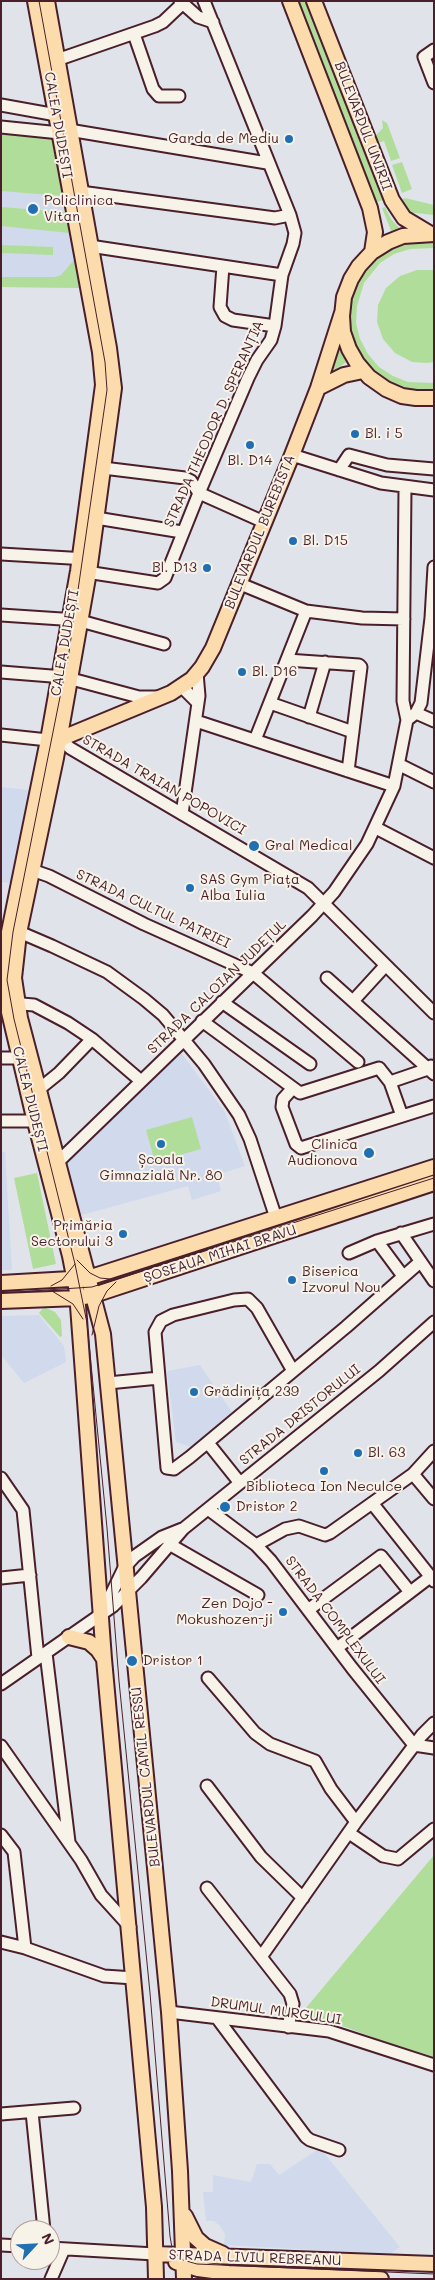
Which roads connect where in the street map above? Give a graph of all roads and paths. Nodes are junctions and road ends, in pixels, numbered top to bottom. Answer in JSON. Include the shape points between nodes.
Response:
{"nodes":[{"id":1,"x":35,"y":1,"type":"edge"},
{"id":2,"x":47,"y":1,"type":"edge"},
{"id":3,"x":204,"y":1,"type":"edge"},
{"id":4,"x":290,"y":1,"type":"edge"},
{"id":5,"x":314,"y":1,"type":"edge"},
{"id":6,"x":181,"y":2,"type":"edge"},
{"id":7,"x":213,"y":22,"type":"junction"},
{"id":8,"x":134,"y":34,"type":"junction"},
{"id":9,"x":434,"y":50,"type":"edge"},
{"id":10,"x":52,"y":61,"type":"junction"},
{"id":11,"x":434,"y":83,"type":"edge"},
{"id":12,"x":179,"y":96,"type":"dead end"},
{"id":13,"x":1,"y":105,"type":"edge"},
{"id":14,"x":57,"y":117,"type":"junction"},
{"id":15,"x":1,"y":127,"type":"edge"},
{"id":16,"x":64,"y":131,"type":"junction"},
{"id":17,"x":267,"y":163,"type":"junction"},
{"id":18,"x":75,"y":191,"type":"junction"},
{"id":19,"x":290,"y":215,"type":"junction"},
{"id":20,"x":433,"y":234,"type":"edge"},
{"id":21,"x":84,"y":246,"type":"junction"},
{"id":22,"x":372,"y":252,"type":"junction"},
{"id":23,"x":223,"y":266,"type":"junction"},
{"id":24,"x":282,"y":275,"type":"junction"},
{"id":25,"x":342,"y":313,"type":"junction"},
{"id":26,"x":275,"y":326,"type":"junction"},
{"id":27,"x":363,"y":371,"type":"junction"},
{"id":28,"x":318,"y":388,"type":"junction"},
{"id":29,"x":434,"y":398,"type":"edge"},
{"id":30,"x":292,"y":455,"type":"junction"},
{"id":31,"x":98,"y":468,"type":"junction"},
{"id":32,"x":432,"y":469,"type":"edge"},
{"id":33,"x":339,"y":470,"type":"junction"},
{"id":34,"x":405,"y":488,"type":"junction"},
{"id":35,"x":434,"y":490,"type":"edge"},
{"id":36,"x":199,"y":493,"type":"junction"},
{"id":37,"x":91,"y":517,"type":"junction"},
{"id":38,"x":264,"y":522,"type":"junction"},
{"id":39,"x":182,"y":532,"type":"junction"},
{"id":40,"x":1,"y":554,"type":"edge"},
{"id":41,"x":84,"y":565,"type":"junction"},
{"id":42,"x":434,"y":567,"type":"edge"},
{"id":43,"x":434,"y":577,"type":"edge"},
{"id":44,"x":238,"y":584,"type":"junction"},
{"id":45,"x":306,"y":611,"type":"junction"},
{"id":46,"x":1,"y":615,"type":"edge"},
{"id":47,"x":404,"y":619,"type":"junction"},
{"id":48,"x":75,"y":620,"type":"junction"},
{"id":49,"x":164,"y":644,"type":"dead end"},
{"id":50,"x":287,"y":660,"type":"junction"},
{"id":51,"x":325,"y":662,"type":"junction"},
{"id":52,"x":1,"y":672,"type":"edge"},
{"id":53,"x":198,"y":673,"type":"junction"},
{"id":54,"x":65,"y":678,"type":"junction"},
{"id":55,"x":182,"y":687,"type":"junction"},
{"id":56,"x":105,"y":689,"type":"junction"},
{"id":57,"x":162,"y":697,"type":"junction"},
{"id":58,"x":198,"y":702,"type":"junction"},
{"id":59,"x":270,"y":703,"type":"junction"},
{"id":60,"x":124,"y":712,"type":"junction"},
{"id":61,"x":309,"y":717,"type":"junction"},
{"id":62,"x":412,"y":717,"type":"junction"},
{"id":63,"x":196,"y":721,"type":"junction"},
{"id":64,"x":434,"y":721,"type":"edge"},
{"id":65,"x":353,"y":732,"type":"junction"},
{"id":66,"x":1,"y":735,"type":"edge"},
{"id":67,"x":54,"y":739,"type":"junction"},
{"id":68,"x":255,"y":740,"type":"junction"},
{"id":69,"x":400,"y":765,"type":"junction"},
{"id":70,"x":348,"y":771,"type":"junction"},
{"id":71,"x":434,"y":782,"type":"edge"},
{"id":72,"x":394,"y":786,"type":"junction"},
{"id":73,"x":182,"y":814,"type":"junction"},
{"id":74,"x":376,"y":828,"type":"junction"},
{"id":75,"x":434,"y":858,"type":"edge"},
{"id":76,"x":28,"y":868,"type":"junction"},
{"id":77,"x":324,"y":903,"type":"junction"},
{"id":78,"x":14,"y":932,"type":"junction"},
{"id":79,"x":385,"y":966,"type":"junction"},
{"id":80,"x":254,"y":972,"type":"junction"},
{"id":81,"x":327,"y":978,"type":"dead end"},
{"id":82,"x":353,"y":1000,"type":"junction"},
{"id":83,"x":222,"y":1002,"type":"junction"},
{"id":84,"x":12,"y":1004,"type":"junction"},
{"id":85,"x":434,"y":1013,"type":"edge"},
{"id":86,"x":202,"y":1021,"type":"junction"},
{"id":87,"x":184,"y":1038,"type":"junction"},
{"id":88,"x":92,"y":1040,"type":"junction"},
{"id":89,"x":1,"y":1058,"type":"edge"},
{"id":90,"x":25,"y":1058,"type":"junction"},
{"id":91,"x":358,"y":1062,"type":"dead end"},
{"id":92,"x":310,"y":1064,"type":"dead end"},
{"id":93,"x":432,"y":1069,"type":"edge"},
{"id":94,"x":141,"y":1081,"type":"junction"},
{"id":95,"x":390,"y":1082,"type":"junction"},
{"id":96,"x":38,"y":1090,"type":"junction"},
{"id":97,"x":298,"y":1091,"type":"junction"},
{"id":98,"x":434,"y":1106,"type":"edge"},
{"id":99,"x":402,"y":1116,"type":"junction"},
{"id":100,"x":1,"y":1121,"type":"edge"},
{"id":101,"x":40,"y":1121,"type":"junction"},
{"id":102,"x":51,"y":1165,"type":"junction"},
{"id":103,"x":434,"y":1168,"type":"edge"},
{"id":104,"x":434,"y":1183,"type":"edge"},
{"id":105,"x":276,"y":1218,"type":"junction"},
{"id":106,"x":434,"y":1224,"type":"edge"},
{"id":107,"x":401,"y":1233,"type":"junction"},
{"id":108,"x":377,"y":1241,"type":"junction"},
{"id":109,"x":349,"y":1253,"type":"dead end"},
{"id":110,"x":420,"y":1262,"type":"junction"},
{"id":111,"x":115,"y":1270,"type":"junction"},
{"id":112,"x":402,"y":1276,"type":"junction"},
{"id":113,"x":82,"y":1279,"type":"junction"},
{"id":114,"x":47,"y":1281,"type":"junction"},
{"id":115,"x":434,"y":1281,"type":"edge"},
{"id":116,"x":1,"y":1282,"type":"edge"},
{"id":117,"x":121,"y":1287,"type":"junction"},
{"id":118,"x":94,"y":1295,"type":"junction"},
{"id":119,"x":78,"y":1298,"type":"junction"},
{"id":120,"x":49,"y":1299,"type":"junction"},
{"id":121,"x":1,"y":1301,"type":"edge"},
{"id":122,"x":434,"y":1322,"type":"edge"},
{"id":123,"x":101,"y":1328,"type":"junction"},
{"id":124,"x":80,"y":1329,"type":"junction"},
{"id":125,"x":429,"y":1334,"type":"edge"},
{"id":126,"x":293,"y":1371,"type":"junction"},
{"id":127,"x":159,"y":1378,"type":"junction"},
{"id":128,"x":108,"y":1383,"type":"junction"},
{"id":129,"x":208,"y":1443,"type":"junction"},
{"id":130,"x":434,"y":1451,"type":"edge"},
{"id":131,"x":413,"y":1474,"type":"junction"},
{"id":132,"x":1,"y":1478,"type":"edge"},
{"id":133,"x":240,"y":1483,"type":"junction"},
{"id":134,"x":434,"y":1498,"type":"edge"},
{"id":135,"x":372,"y":1504,"type":"junction"},
{"id":136,"x":208,"y":1508,"type":"junction"},
{"id":137,"x":183,"y":1529,"type":"junction"},
{"id":138,"x":169,"y":1544,"type":"junction"},
{"id":139,"x":256,"y":1545,"type":"junction"},
{"id":140,"x":124,"y":1568,"type":"junction"},
{"id":141,"x":30,"y":1575,"type":"junction"},
{"id":142,"x":1,"y":1578,"type":"edge"},
{"id":143,"x":432,"y":1579,"type":"edge"},
{"id":144,"x":127,"y":1592,"type":"junction"},
{"id":145,"x":410,"y":1592,"type":"junction"},
{"id":146,"x":258,"y":1595,"type":"dead end"},
{"id":147,"x":308,"y":1610,"type":"junction"},
{"id":148,"x":101,"y":1615,"type":"junction"},
{"id":149,"x":69,"y":1636,"type":"junction"},
{"id":150,"x":337,"y":1648,"type":"junction"},
{"id":151,"x":42,"y":1655,"type":"junction"},
{"id":152,"x":104,"y":1659,"type":"junction"},
{"id":153,"x":208,"y":1678,"type":"dead end"},
{"id":154,"x":1,"y":1684,"type":"edge"},
{"id":155,"x":434,"y":1723,"type":"edge"},
{"id":156,"x":414,"y":1745,"type":"junction"},
{"id":157,"x":1,"y":1746,"type":"edge"},
{"id":158,"x":434,"y":1748,"type":"edge"},
{"id":159,"x":207,"y":1786,"type":"dead end"},
{"id":160,"x":356,"y":1822,"type":"junction"},
{"id":161,"x":434,"y":1829,"type":"edge"},
{"id":162,"x":349,"y":1832,"type":"junction"},
{"id":163,"x":4,"y":1840,"type":"edge"},
{"id":164,"x":69,"y":1844,"type":"junction"},
{"id":165,"x":206,"y":1888,"type":"dead end"},
{"id":166,"x":303,"y":1898,"type":"junction"},
{"id":167,"x":130,"y":1927,"type":"junction"},
{"id":168,"x":1,"y":1942,"type":"edge"},
{"id":169,"x":25,"y":1948,"type":"junction"},
{"id":170,"x":261,"y":1957,"type":"junction"},
{"id":171,"x":134,"y":1978,"type":"junction"},
{"id":172,"x":169,"y":2012,"type":"junction"},
{"id":173,"x":217,"y":2018,"type":"junction"},
{"id":174,"x":288,"y":2027,"type":"junction"},
{"id":175,"x":434,"y":2065,"type":"edge"},
{"id":176,"x":74,"y":2108,"type":"dead end"},
{"id":177,"x":32,"y":2112,"type":"junction"},
{"id":178,"x":1,"y":2114,"type":"edge"},
{"id":179,"x":338,"y":2150,"type":"dead end"},
{"id":180,"x":182,"y":2206,"type":"junction"},
{"id":181,"x":43,"y":2220,"type":"edge"},
{"id":182,"x":60,"y":2249,"type":"edge"},
{"id":183,"x":64,"y":2249,"type":"junction"},
{"id":184,"x":155,"y":2254,"type":"junction"},
{"id":185,"x":221,"y":2255,"type":"junction"},
{"id":186,"x":434,"y":2264,"type":"edge"},
{"id":187,"x":184,"y":2266,"type":"edge"},
{"id":188,"x":216,"y":2272,"type":"junction"},
{"id":189,"x":293,"y":2277,"type":"edge"},
{"id":190,"x":52,"y":2279,"type":"edge"},
{"id":191,"x":156,"y":2279,"type":"edge"},
{"id":192,"x":199,"y":2279,"type":"edge"},
{"id":193,"x":381,"y":2279,"type":"edge"}],
"edges":[{"from":1,"to":10,"type":"main road","name":"CALEA DUDEȘTI"},
{"from":2,"to":10,"type":"main road","name":"CALEA DUDEȘTI"},
{"from":3,"to":7,"type":"street","name":"STRADA THEODOR D. SPERANȚIA"},
{"from":4,"to":22,"type":"main road","name":"BULEVARDUL UNIRII","via":[[372,214],[375,232]]},
{"from":5,"to":20,"type":"main road","name":"BULEVARDUL UNIRII","via":[[392,200],[404,218]]},
{"from":6,"to":7,"type":"street","via":[[198,17]]},
{"from":6,"to":8,"type":"street","via":[[163,22]]},
{"from":7,"to":17,"type":"street","name":"STRADA THEODOR D. SPERANȚIA"},
{"from":8,"to":10,"type":"street"},
{"from":8,"to":12,"type":"street","via":[[153,89],[159,96]]},
{"from":9,"to":11,"type":"street","via":[[424,57]]},
{"from":10,"to":14,"type":"main road","name":"CALEA DUDEȘTI"},
{"from":10,"to":16,"type":"main road","name":"CALEA DUDEȘTI"},
{"from":13,"to":14,"type":"street"},
{"from":14,"to":16,"type":"main road","name":"CALEA DUDEȘTI"},
{"from":15,"to":16,"type":"street"},
{"from":16,"to":17,"type":"street"},
{"from":16,"to":18,"type":"main road","name":"CALEA DUDEȘTI"},
{"from":17,"to":19,"type":"street","name":"STRADA THEODOR D. SPERANȚIA"},
{"from":18,"to":19,"type":"street","via":[[275,218]]},
{"from":18,"to":21,"type":"main road","name":"CALEA DUDEȘTI"},
{"from":19,"to":24,"type":"street","name":"STRADA THEODOR D. SPERANȚIA","via":[[295,233]]},
{"from":20,"to":22,"type":"main road","name":"BULEVARDUL BUREBISTA","via":[[397,238]]},
{"from":21,"to":23,"type":"street"},
{"from":21,"to":31,"type":"main road","name":"CALEA DUDEȘTI","via":[[103,377]]},
{"from":22,"to":25,"type":"main road","name":"BULEVARDUL BUREBISTA","via":[[351,279]]},
{"from":23,"to":24,"type":"street"},
{"from":23,"to":26,"type":"street","via":[[220,307],[225,316]]},
{"from":24,"to":26,"type":"street","name":"STRADA THEODOR D. SPERANȚIA"},
{"from":25,"to":27,"type":"main road","via":[[347,344]]},
{"from":25,"to":28,"type":"main road","name":"BULEVARDUL BUREBISTA"},
{"from":26,"to":36,"type":"street","name":"STRADA THEODOR D. SPERANȚIA","via":[[271,340],[248,378]]},
{"from":27,"to":28,"type":"main road","via":[[344,375]]},
{"from":27,"to":29,"type":"main road","via":[[375,383],[396,394]]},
{"from":28,"to":30,"type":"main road","name":"BULEVARDUL BUREBISTA"},
{"from":30,"to":33,"type":"street"},
{"from":30,"to":38,"type":"main road","name":"BULEVARDUL BUREBISTA"},
{"from":31,"to":36,"type":"street","via":[[185,478]]},
{"from":31,"to":37,"type":"main road","name":"CALEA DUDEȘTI"},
{"from":32,"to":33,"type":"street","via":[[387,465],[349,455]]},
{"from":33,"to":34,"type":"street"},
{"from":34,"to":35,"type":"street"},
{"from":34,"to":47,"type":"street","name":"STRADA CALOIAN JUDEȚUL"},
{"from":36,"to":38,"type":"street"},
{"from":36,"to":39,"type":"street","name":"STRADA THEODOR D. SPERANȚIA"},
{"from":37,"to":39,"type":"street"},
{"from":37,"to":41,"type":"main road","name":"CALEA DUDEȘTI"},
{"from":38,"to":44,"type":"main road","name":"BULEVARDUL BUREBISTA"},
{"from":39,"to":41,"type":"street","name":"STRADA THEODOR D. SPERANȚIA","via":[[165,578],[158,583]]},
{"from":40,"to":41,"type":"street"},
{"from":41,"to":48,"type":"main road","name":"CALEA DUDEȘTI"},
{"from":42,"to":43,"type":"street","name":"STRADA CALOIAN JUDEȚUL"},
{"from":43,"to":62,"type":"street","name":"STRADA CALOIAN JUDEȚUL","via":[[421,703]]},
{"from":44,"to":45,"type":"street"},
{"from":44,"to":53,"type":"main road","name":"BULEVARDUL BUREBISTA","via":[[213,648]]},
{"from":45,"to":47,"type":"street"},
{"from":45,"to":50,"type":"street"},
{"from":46,"to":48,"type":"street"},
{"from":47,"to":62,"type":"street","name":"STRADA CALOIAN JUDEȚUL","via":[[402,701]]},
{"from":48,"to":49,"type":"street"},
{"from":48,"to":54,"type":"main road","name":"CALEA DUDEȘTI"},
{"from":50,"to":51,"type":"street"},
{"from":50,"to":59,"type":"street"},
{"from":51,"to":61,"type":"street"},
{"from":51,"to":65,"type":"street","via":[[361,667]]},
{"from":52,"to":54,"type":"street"},
{"from":53,"to":55,"type":"main road","name":"BULEVARDUL BUREBISTA"},
{"from":53,"to":58,"type":"street"},
{"from":54,"to":56,"type":"street"},
{"from":54,"to":67,"type":"main road","name":"CALEA DUDEȘTI"},
{"from":55,"to":57,"type":"main road","name":"BULEVARDUL BUREBISTA"},
{"from":55,"to":58,"type":"street"},
{"from":56,"to":57,"type":"street","via":[[140,697]]},
{"from":56,"to":60,"type":"street","via":[[118,697]]},
{"from":57,"to":60,"type":"main road","name":"BULEVARDUL BUREBISTA"},
{"from":58,"to":63,"type":"street"},
{"from":59,"to":61,"type":"street"},
{"from":59,"to":68,"type":"street"},
{"from":60,"to":67,"type":"main road","name":"BULEVARDUL BUREBISTA"},
{"from":61,"to":65,"type":"street"},
{"from":62,"to":64,"type":"street"},
{"from":62,"to":69,"type":"street","name":"STRADA CALOIAN JUDEȚUL"},
{"from":63,"to":68,"type":"street"},
{"from":63,"to":73,"type":"street"},
{"from":65,"to":70,"type":"street"},
{"from":66,"to":67,"type":"street"},
{"from":67,"to":73,"type":"street","name":"STRADA TRAIAN POPOVICI"},
{"from":67,"to":76,"type":"main road","name":"CALEA DUDEȘTI"},
{"from":68,"to":70,"type":"street"},
{"from":69,"to":71,"type":"street"},
{"from":69,"to":72,"type":"street","name":"STRADA CALOIAN JUDEȚUL"},
{"from":70,"to":72,"type":"street"},
{"from":72,"to":74,"type":"street","name":"STRADA CALOIAN JUDEȚUL"},
{"from":73,"to":77,"type":"street","name":"STRADA TRAIAN POPOVICI","via":[[298,881]]},
{"from":74,"to":75,"type":"street"},
{"from":74,"to":77,"type":"street","name":"STRADA CALOIAN JUDEȚUL"},
{"from":76,"to":78,"type":"main road","name":"CALEA DUDEȘTI"},
{"from":76,"to":80,"type":"street","name":"STRADA CULTUL PATRIEI"},
{"from":77,"to":79,"type":"street","name":"STRADA TRAIAN POPOVICI"},
{"from":77,"to":80,"type":"street","name":"STRADA CALOIAN JUDEȚUL"},
{"from":78,"to":84,"type":"main road","name":"CALEA DUDEȘTI"},
{"from":78,"to":87,"type":"street","via":[[107,972],[144,999]]},
{"from":79,"to":82,"type":"street"},
{"from":79,"to":85,"type":"street","name":"STRADA TRAIAN POPOVICI"},
{"from":80,"to":83,"type":"street","name":"STRADA CALOIAN JUDEȚUL"},
{"from":80,"to":91,"type":"street","name":"STRADA CULTUL PATRIEI"},
{"from":81,"to":82,"type":"street"},
{"from":82,"to":93,"type":"street"},
{"from":83,"to":86,"type":"street","name":"STRADA CALOIAN JUDEȚUL"},
{"from":83,"to":92,"type":"street"},
{"from":84,"to":88,"type":"street","via":[[34,1005]]},
{"from":84,"to":90,"type":"main road","name":"CALEA DUDEȘTI"},
{"from":86,"to":87,"type":"street","name":"STRADA CALOIAN JUDEȚUL"},
{"from":86,"to":97,"type":"street"},
{"from":87,"to":94,"type":"street","name":"STRADA CALOIAN JUDEȚUL"},
{"from":87,"to":105,"type":"street","via":[[239,1115]]},
{"from":88,"to":94,"type":"street"},
{"from":88,"to":96,"type":"street"},
{"from":89,"to":90,"type":"street"},
{"from":90,"to":96,"type":"main road","name":"CALEA DUDEȘTI"},
{"from":90,"to":101,"type":"main road","name":"CALEA DUDEȘTI"},
{"from":93,"to":95,"type":"street"},
{"from":94,"to":102,"type":"street","name":"STRADA CALOIAN JUDEȚUL"},
{"from":95,"to":97,"type":"street","via":[[378,1068]]},
{"from":95,"to":99,"type":"street"},
{"from":96,"to":101,"type":"main road","name":"CALEA DUDEȘTI"},
{"from":97,"to":99,"type":"street","via":[[283,1100],[282,1107],[296,1144],[301,1148]]},
{"from":98,"to":99,"type":"street"},
{"from":100,"to":101,"type":"street"},
{"from":101,"to":102,"type":"main road","name":"CALEA DUDEȘTI"},
{"from":102,"to":113,"type":"main road","name":"CALEA DUDEȘTI"},
{"from":103,"to":105,"type":"main road","name":"ȘOSEAUA MIHAI BRAVU"},
{"from":104,"to":117,"type":"main road","name":"ȘOSEAUA MIHAI BRAVU"},
{"from":105,"to":111,"type":"main road","name":"ȘOSEAUA MIHAI BRAVU"},
{"from":106,"to":107,"type":"street"},
{"from":107,"to":108,"type":"street"},
{"from":107,"to":110,"type":"street"},
{"from":108,"to":109,"type":"street"},
{"from":108,"to":112,"type":"street"},
{"from":110,"to":112,"type":"street"},
{"from":110,"to":115,"type":"street"},
{"from":111,"to":113,"type":"main road","name":"ȘOSEAUA MIHAI BRAVU"},
{"from":111,"to":117,"type":"main road"},
{"from":112,"to":126,"type":"street"},
{"from":113,"to":114,"type":"main road","name":"ȘOSEAUA MIHAI BRAVU"},
{"from":113,"to":118,"type":"main road","name":"BULEVARDUL CAMIL RESSU"},
{"from":113,"to":119,"type":"main road"},
{"from":114,"to":116,"type":"main road","name":"ȘOSEAUA MIHAI BRAVU"},
{"from":114,"to":120,"type":"main road"},
{"from":117,"to":118,"type":"main road","name":"ȘOSEAUA MIHAI BRAVU"},
{"from":118,"to":119,"type":"main road","name":"ȘOSEAUA MIHAI BRAVU"},
{"from":118,"to":123,"type":"main road","name":"BULEVARDUL CAMIL RESSU"},
{"from":119,"to":120,"type":"main road","name":"ȘOSEAUA MIHAI BRAVU"},
{"from":119,"to":124,"type":"main road"},
{"from":120,"to":121,"type":"main road","name":"ȘOSEAUA MIHAI BRAVU"},
{"from":122,"to":125,"type":"street","name":"STRADA DRISTORULUI"},
{"from":123,"to":124,"type":"main road"},
{"from":123,"to":128,"type":"main road","name":"BULEVARDUL CAMIL RESSU"},
{"from":124,"to":148,"type":"main road"},
{"from":125,"to":133,"type":"street","name":"STRADA DRISTORULUI"},
{"from":126,"to":127,"type":"street","via":[[253,1302],[241,1299],[173,1315],[161,1321],[155,1332]]},
{"from":126,"to":129,"type":"street"},
{"from":127,"to":128,"type":"street"},
{"from":127,"to":129,"type":"street","via":[[167,1468],[178,1467]]},
{"from":128,"to":140,"type":"main road","name":"BULEVARDUL CAMIL RESSU"},
{"from":129,"to":133,"type":"street"},
{"from":130,"to":131,"type":"street"},
{"from":131,"to":134,"type":"street"},
{"from":131,"to":135,"type":"street"},
{"from":132,"to":141,"type":"street","via":[[23,1510]]},
{"from":133,"to":136,"type":"street","name":"STRADA DRISTORULUI"},
{"from":135,"to":139,"type":"street","via":[[325,1535],[298,1526],[285,1529]]},
{"from":135,"to":143,"type":"street"},
{"from":136,"to":137,"type":"street","name":"STRADA DRISTORULUI"},
{"from":136,"to":139,"type":"street","name":"STRADA COMPLEXULUI"},
{"from":137,"to":138,"type":"street","name":"STRADA DRISTORULUI"},
{"from":137,"to":140,"type":"street","name":"STRADA DRISTORULUI","via":[[162,1537]]},
{"from":138,"to":144,"type":"street","name":"STRADA DRISTORULUI"},
{"from":138,"to":146,"type":"street"},
{"from":139,"to":147,"type":"street","name":"STRADA COMPLEXULUI"},
{"from":140,"to":144,"type":"main road","name":"BULEVARDUL CAMIL RESSU"},
{"from":140,"to":148,"type":"street","name":"STRADA DRISTORULUI"},
{"from":141,"to":142,"type":"street"},
{"from":141,"to":151,"type":"street"},
{"from":143,"to":145,"type":"street"},
{"from":144,"to":148,"type":"street","name":"STRADA DRISTORULUI"},
{"from":144,"to":172,"type":"main road","name":"BULEVARDUL CAMIL RESSU"},
{"from":145,"to":147,"type":"street","via":[[381,1556]]},
{"from":145,"to":150,"type":"street"},
{"from":147,"to":150,"type":"street","name":"STRADA COMPLEXULUI"},
{"from":148,"to":149,"type":"street"},
{"from":148,"to":152,"type":"main road"},
{"from":149,"to":151,"type":"street"},
{"from":149,"to":152,"type":"main road","via":[[89,1642]]},
{"from":150,"to":156,"type":"street","name":"STRADA COMPLEXULUI"},
{"from":151,"to":154,"type":"street"},
{"from":151,"to":164,"type":"street"},
{"from":152,"to":167,"type":"main road"},
{"from":153,"to":160,"type":"street","via":[[255,1733],[270,1744],[315,1761]]},
{"from":155,"to":156,"type":"street"},
{"from":156,"to":158,"type":"street"},
{"from":156,"to":160,"type":"street"},
{"from":157,"to":164,"type":"street"},
{"from":159,"to":166,"type":"street","via":[[261,1858]]},
{"from":160,"to":162,"type":"street"},
{"from":161,"to":162,"type":"street","via":[[398,1859],[383,1856]]},
{"from":162,"to":166,"type":"street"},
{"from":163,"to":169,"type":"street","via":[[14,1852]]},
{"from":164,"to":167,"type":"street","via":[[101,1895]]},
{"from":165,"to":170,"type":"street"},
{"from":166,"to":170,"type":"street"},
{"from":167,"to":171,"type":"main road"},
{"from":168,"to":169,"type":"street"},
{"from":169,"to":171,"type":"street","via":[[104,1976]]},
{"from":170,"to":174,"type":"street","via":[[292,1999]]},
{"from":171,"to":184,"type":"main road","via":[[154,2207]]},
{"from":172,"to":173,"type":"street","name":"DRUMUL MURGULUI"},
{"from":172,"to":180,"type":"main road","name":"BULEVARDUL CAMIL RESSU"},
{"from":173,"to":174,"type":"street","name":"DRUMUL MURGULUI"},
{"from":173,"to":179,"type":"street","via":[[306,2136]]},
{"from":174,"to":175,"type":"street","name":"DRUMUL MURGULUI","via":[[344,2035]]},
{"from":176,"to":177,"type":"street"},
{"from":177,"to":178,"type":"street"},
{"from":177,"to":181,"type":"street"},
{"from":180,"to":185,"type":"main road","via":[[196,2238]]},
{"from":180,"to":187,"type":"main road","name":"BULEVARDUL CAMIL RESSU"},
{"from":182,"to":183,"type":"street"},
{"from":183,"to":184,"type":"street"},
{"from":183,"to":190,"type":"street"},
{"from":184,"to":187,"type":"main road","name":"STRADA LIVIU REBREANU"},
{"from":184,"to":191,"type":"main road"},
{"from":185,"to":186,"type":"main road","name":"STRADA LIVIU REBREANU"},
{"from":185,"to":187,"type":"main road","name":"STRADA LIVIU REBREANU"},
{"from":185,"to":188,"type":"main road","via":[[213,2262]]},
{"from":187,"to":188,"type":"main road","name":"STRADA LIVIU REBREANU"},
{"from":188,"to":189,"type":"main road","name":"STRADA LIVIU REBREANU"},
{"from":188,"to":192,"type":"main road"},
{"from":189,"to":193,"type":"main road","name":"STRADA LIVIU REBREANU"}]}
